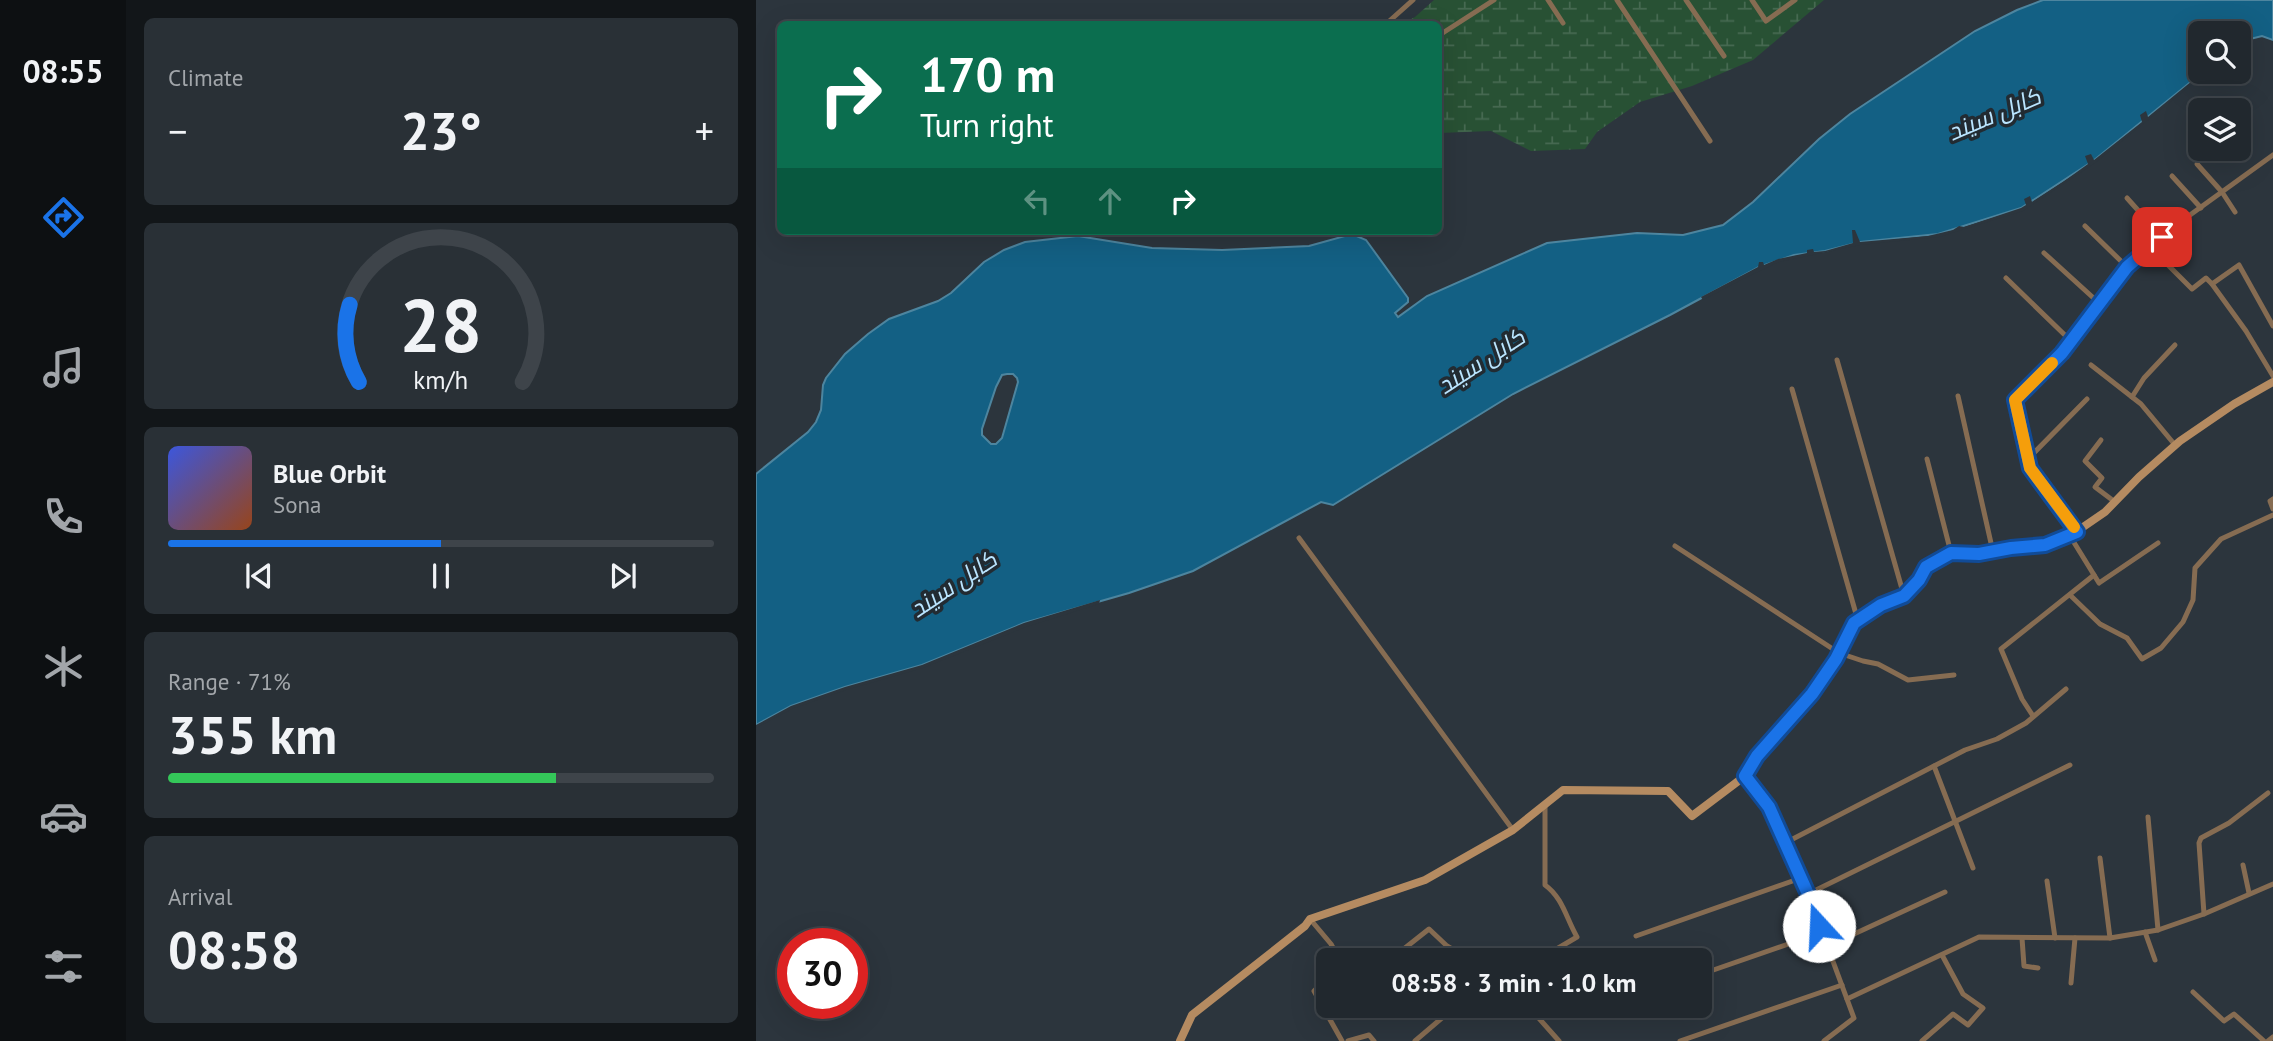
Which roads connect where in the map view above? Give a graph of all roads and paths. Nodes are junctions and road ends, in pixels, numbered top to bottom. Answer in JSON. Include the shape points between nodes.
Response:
{"nodes":[{"id":1,"x":1413,"y":0,"type":"edge"},
{"id":2,"x":1494,"y":0,"type":"edge"},
{"id":3,"x":1548,"y":0,"type":"edge"},
{"id":4,"x":1617,"y":0,"type":"edge"},
{"id":5,"x":1686,"y":0,"type":"edge"},
{"id":6,"x":1752,"y":0,"type":"edge"},
{"id":7,"x":1795,"y":0,"type":"edge"},
{"id":8,"x":1389,"y":21,"type":"edge"},
{"id":9,"x":1563,"y":23,"type":"dead end"},
{"id":10,"x":1442,"y":33,"type":"edge"},
{"id":11,"x":1724,"y":57,"type":"dead end"},
{"id":12,"x":1710,"y":141,"type":"dead end"},
{"id":13,"x":2273,"y":155,"type":"edge"},
{"id":14,"x":2197,"y":164,"type":"dead end"},
{"id":15,"x":2172,"y":176,"type":"dead end"},
{"id":16,"x":2222,"y":192,"type":"junction"},
{"id":17,"x":2127,"y":198,"type":"dead end"},
{"id":18,"x":2201,"y":208,"type":"junction"},
{"id":19,"x":2235,"y":212,"type":"dead end"},
{"id":20,"x":2085,"y":226,"type":"dead end"},
{"id":21,"x":2162,"y":237,"type":"junction"},
{"id":22,"x":2150,"y":247,"type":"junction"},
{"id":23,"x":2044,"y":253,"type":"dead end"},
{"id":24,"x":2127,"y":267,"type":"junction"},
{"id":25,"x":2006,"y":278,"type":"dead end"},
{"id":26,"x":2212,"y":284,"type":"junction"},
{"id":27,"x":2099,"y":303,"type":"junction"},
{"id":28,"x":2273,"y":326,"type":"edge"},
{"id":29,"x":2071,"y":341,"type":"junction"},
{"id":30,"x":2175,"y":345,"type":"dead end"},
{"id":31,"x":1838,"y":360,"type":"dead end"},
{"id":32,"x":2091,"y":365,"type":"dead end"},
{"id":33,"x":2273,"y":376,"type":"edge"},
{"id":34,"x":2273,"y":382,"type":"edge"},
{"id":35,"x":1792,"y":389,"type":"dead end"},
{"id":36,"x":1958,"y":396,"type":"dead end"},
{"id":37,"x":2132,"y":397,"type":"junction"},
{"id":38,"x":2087,"y":399,"type":"dead end"},
{"id":39,"x":2101,"y":440,"type":"dead end"},
{"id":40,"x":2175,"y":445,"type":"junction"},
{"id":41,"x":1927,"y":459,"type":"dead end"},
{"id":42,"x":2028,"y":459,"type":"junction"},
{"id":43,"x":2273,"y":499,"type":"edge"},
{"id":44,"x":2115,"y":502,"type":"junction"},
{"id":45,"x":2273,"y":509,"type":"edge"},
{"id":46,"x":2273,"y":515,"type":"edge"},
{"id":47,"x":2074,"y":534,"type":"junction"},
{"id":48,"x":1298,"y":538,"type":"dead end"},
{"id":49,"x":2158,"y":543,"type":"dead end"},
{"id":50,"x":1675,"y":546,"type":"dead end"},
{"id":51,"x":1993,"y":552,"type":"junction"},
{"id":52,"x":1951,"y":553,"type":"junction"},
{"id":53,"x":2094,"y":575,"type":"junction"},
{"id":54,"x":2070,"y":595,"type":"junction"},
{"id":55,"x":1904,"y":596,"type":"junction"},
{"id":56,"x":1858,"y":621,"type":"junction"},
{"id":57,"x":1839,"y":653,"type":"junction"},
{"id":58,"x":1954,"y":676,"type":"dead end"},
{"id":59,"x":2066,"y":689,"type":"dead end"},
{"id":60,"x":2033,"y":716,"type":"junction"},
{"id":61,"x":2070,"y":765,"type":"dead end"},
{"id":62,"x":1934,"y":766,"type":"junction"},
{"id":63,"x":1745,"y":776,"type":"junction"},
{"id":64,"x":2268,"y":793,"type":"dead end"},
{"id":65,"x":1545,"y":804,"type":"junction"},
{"id":66,"x":2148,"y":817,"type":"dead end"},
{"id":67,"x":1955,"y":821,"type":"junction"},
{"id":68,"x":1513,"y":830,"type":"junction"},
{"id":69,"x":1785,"y":843,"type":"junction"},
{"id":70,"x":2100,"y":858,"type":"dead end"},
{"id":71,"x":2243,"y":865,"type":"dead end"},
{"id":72,"x":1973,"y":868,"type":"dead end"},
{"id":73,"x":1801,"y":878,"type":"junction"},
{"id":74,"x":2047,"y":880,"type":"dead end"},
{"id":75,"x":2273,"y":884,"type":"edge"},
{"id":76,"x":1945,"y":892,"type":"dead end"},
{"id":77,"x":2249,"y":893,"type":"junction"},
{"id":78,"x":1808,"y":894,"type":"junction"},
{"id":79,"x":2204,"y":914,"type":"junction"},
{"id":80,"x":1310,"y":919,"type":"junction"},
{"id":81,"x":2158,"y":930,"type":"junction"},
{"id":82,"x":1823,"y":932,"type":"junction"},
{"id":83,"x":2145,"y":932,"type":"junction"},
{"id":84,"x":1636,"y":936,"type":"dead end"},
{"id":85,"x":2022,"y":937,"type":"junction"},
{"id":86,"x":2055,"y":938,"type":"junction"},
{"id":87,"x":2075,"y":938,"type":"junction"},
{"id":88,"x":2110,"y":938,"type":"junction"},
{"id":89,"x":1828,"y":946,"type":"junction"},
{"id":90,"x":1333,"y":948,"type":"edge"},
{"id":91,"x":1405,"y":948,"type":"edge"},
{"id":92,"x":1450,"y":948,"type":"edge"},
{"id":93,"x":1558,"y":948,"type":"edge"},
{"id":94,"x":1942,"y":955,"type":"junction"},
{"id":95,"x":2155,"y":960,"type":"dead end"},
{"id":96,"x":2038,"y":968,"type":"dead end"},
{"id":97,"x":1712,"y":970,"type":"edge"},
{"id":98,"x":2071,"y":983,"type":"dead end"},
{"id":99,"x":1842,"y":985,"type":"junction"},
{"id":100,"x":2193,"y":992,"type":"dead end"},
{"id":101,"x":1847,"y":999,"type":"junction"},
{"id":102,"x":1329,"y":1018,"type":"edge"},
{"id":103,"x":1441,"y":1018,"type":"edge"},
{"id":104,"x":1539,"y":1018,"type":"edge"},
{"id":105,"x":2273,"y":1037,"type":"edge"},
{"id":106,"x":1180,"y":1041,"type":"edge"},
{"id":107,"x":1342,"y":1041,"type":"edge"},
{"id":108,"x":1348,"y":1041,"type":"edge"},
{"id":109,"x":1374,"y":1041,"type":"edge"},
{"id":110,"x":1415,"y":1041,"type":"edge"},
{"id":111,"x":1559,"y":1041,"type":"edge"},
{"id":112,"x":1680,"y":1041,"type":"edge"},
{"id":113,"x":1824,"y":1041,"type":"edge"},
{"id":114,"x":1922,"y":1041,"type":"edge"},
{"id":115,"x":2266,"y":1041,"type":"edge"}],
"edges":[{"from":1,"to":8,"type":"street"},
{"from":2,"to":10,"type":"street"},
{"from":3,"to":9,"type":"street"},
{"from":4,"to":12,"type":"street"},
{"from":5,"to":11,"type":"street"},
{"from":6,"to":7,"type":"street","via":[[1766,20]]},
{"from":13,"to":16,"type":"street"},
{"from":14,"to":16,"type":"street"},
{"from":15,"to":18,"type":"street"},
{"from":16,"to":18,"type":"street"},
{"from":16,"to":19,"type":"street"},
{"from":17,"to":21,"type":"street"},
{"from":18,"to":21,"type":"street"},
{"from":20,"to":24,"type":"street"},
{"from":21,"to":22,"type":"street"},
{"from":22,"to":24,"type":"street"},
{"from":22,"to":26,"type":"street","via":[[2192,289],[2206,278]]},
{"from":23,"to":27,"type":"street"},
{"from":24,"to":27,"type":"street"},
{"from":25,"to":29,"type":"street"},
{"from":26,"to":28,"type":"street","via":[[2239,265]]},
{"from":26,"to":33,"type":"street"},
{"from":27,"to":29,"type":"street"},
{"from":29,"to":42,"type":"street","via":[[2015,400]]},
{"from":30,"to":37,"type":"street"},
{"from":31,"to":55,"type":"street"},
{"from":32,"to":37,"type":"street"},
{"from":34,"to":40,"type":"street"},
{"from":35,"to":56,"type":"street"},
{"from":36,"to":51,"type":"street"},
{"from":37,"to":40,"type":"street"},
{"from":38,"to":42,"type":"street"},
{"from":39,"to":44,"type":"street","via":[[2085,461],[2102,478],[2095,487]]},
{"from":40,"to":44,"type":"street"},
{"from":41,"to":52,"type":"street"},
{"from":42,"to":47,"type":"street"},
{"from":43,"to":45,"type":"street"},
{"from":44,"to":47,"type":"street"},
{"from":46,"to":54,"type":"street","via":[[2221,539],[2203,558],[2195,568],[2193,600],[2183,622],[2161,648],[2141,659],[2127,638],[2100,624]]},
{"from":47,"to":51,"type":"street","via":[[2045,545]]},
{"from":47,"to":53,"type":"street"},
{"from":48,"to":68,"type":"street"},
{"from":49,"to":53,"type":"street","via":[[2099,583]]},
{"from":50,"to":57,"type":"street"},
{"from":51,"to":52,"type":"street"},
{"from":52,"to":55,"type":"street","via":[[1926,567]]},
{"from":53,"to":54,"type":"street"},
{"from":54,"to":60,"type":"street","via":[[2001,649]]},
{"from":55,"to":56,"type":"street"},
{"from":56,"to":57,"type":"street"},
{"from":57,"to":58,"type":"street","via":[[1878,664],[1908,680]]},
{"from":57,"to":63,"type":"street"},
{"from":59,"to":60,"type":"street"},
{"from":60,"to":62,"type":"street","via":[[1997,739]]},
{"from":61,"to":67,"type":"street"},
{"from":62,"to":67,"type":"street"},
{"from":62,"to":69,"type":"street"},
{"from":63,"to":65,"type":"street","via":[[1692,816],[1668,791],[1563,790]]},
{"from":63,"to":69,"type":"street","via":[[1769,807]]},
{"from":64,"to":79,"type":"street","via":[[2201,838]]},
{"from":65,"to":68,"type":"street"},
{"from":65,"to":93,"type":"street","via":[[1545,885],[1556,894],[1577,937]]},
{"from":66,"to":81,"type":"street"},
{"from":67,"to":72,"type":"street"},
{"from":67,"to":78,"type":"street"},
{"from":68,"to":80,"type":"street","via":[[1425,880]]},
{"from":69,"to":73,"type":"street"},
{"from":70,"to":88,"type":"street"},
{"from":71,"to":77,"type":"street"},
{"from":73,"to":78,"type":"street"},
{"from":73,"to":84,"type":"street"},
{"from":74,"to":86,"type":"street"},
{"from":75,"to":77,"type":"street"},
{"from":76,"to":89,"type":"street"},
{"from":77,"to":79,"type":"street"},
{"from":78,"to":82,"type":"street"},
{"from":79,"to":81,"type":"street"},
{"from":80,"to":90,"type":"street"},
{"from":80,"to":106,"type":"street","via":[[1192,1015]]},
{"from":81,"to":83,"type":"street"},
{"from":82,"to":89,"type":"street"},
{"from":82,"to":97,"type":"street"},
{"from":83,"to":88,"type":"street"},
{"from":83,"to":95,"type":"street"},
{"from":85,"to":86,"type":"street"},
{"from":85,"to":94,"type":"street","via":[[1979,937]]},
{"from":85,"to":96,"type":"street","via":[[2024,966]]},
{"from":86,"to":87,"type":"street"},
{"from":87,"to":88,"type":"street"},
{"from":87,"to":98,"type":"street"},
{"from":89,"to":99,"type":"street"},
{"from":91,"to":92,"type":"street","via":[[1429,929]]},
{"from":94,"to":101,"type":"street"},
{"from":94,"to":114,"type":"street","via":[[1963,994],[1983,1008],[1968,1025],[1953,1014]]},
{"from":99,"to":101,"type":"street"},
{"from":99,"to":112,"type":"street"},
{"from":100,"to":115,"type":"street","via":[[2224,1021],[2236,1014]]},
{"from":101,"to":113,"type":"street","via":[[1854,1018]]},
{"from":102,"to":107,"type":"street"},
{"from":103,"to":110,"type":"street"},
{"from":104,"to":111,"type":"street"},
{"from":105,"to":115,"type":"street"},
{"from":108,"to":109,"type":"street","via":[[1369,1035]]}]}
